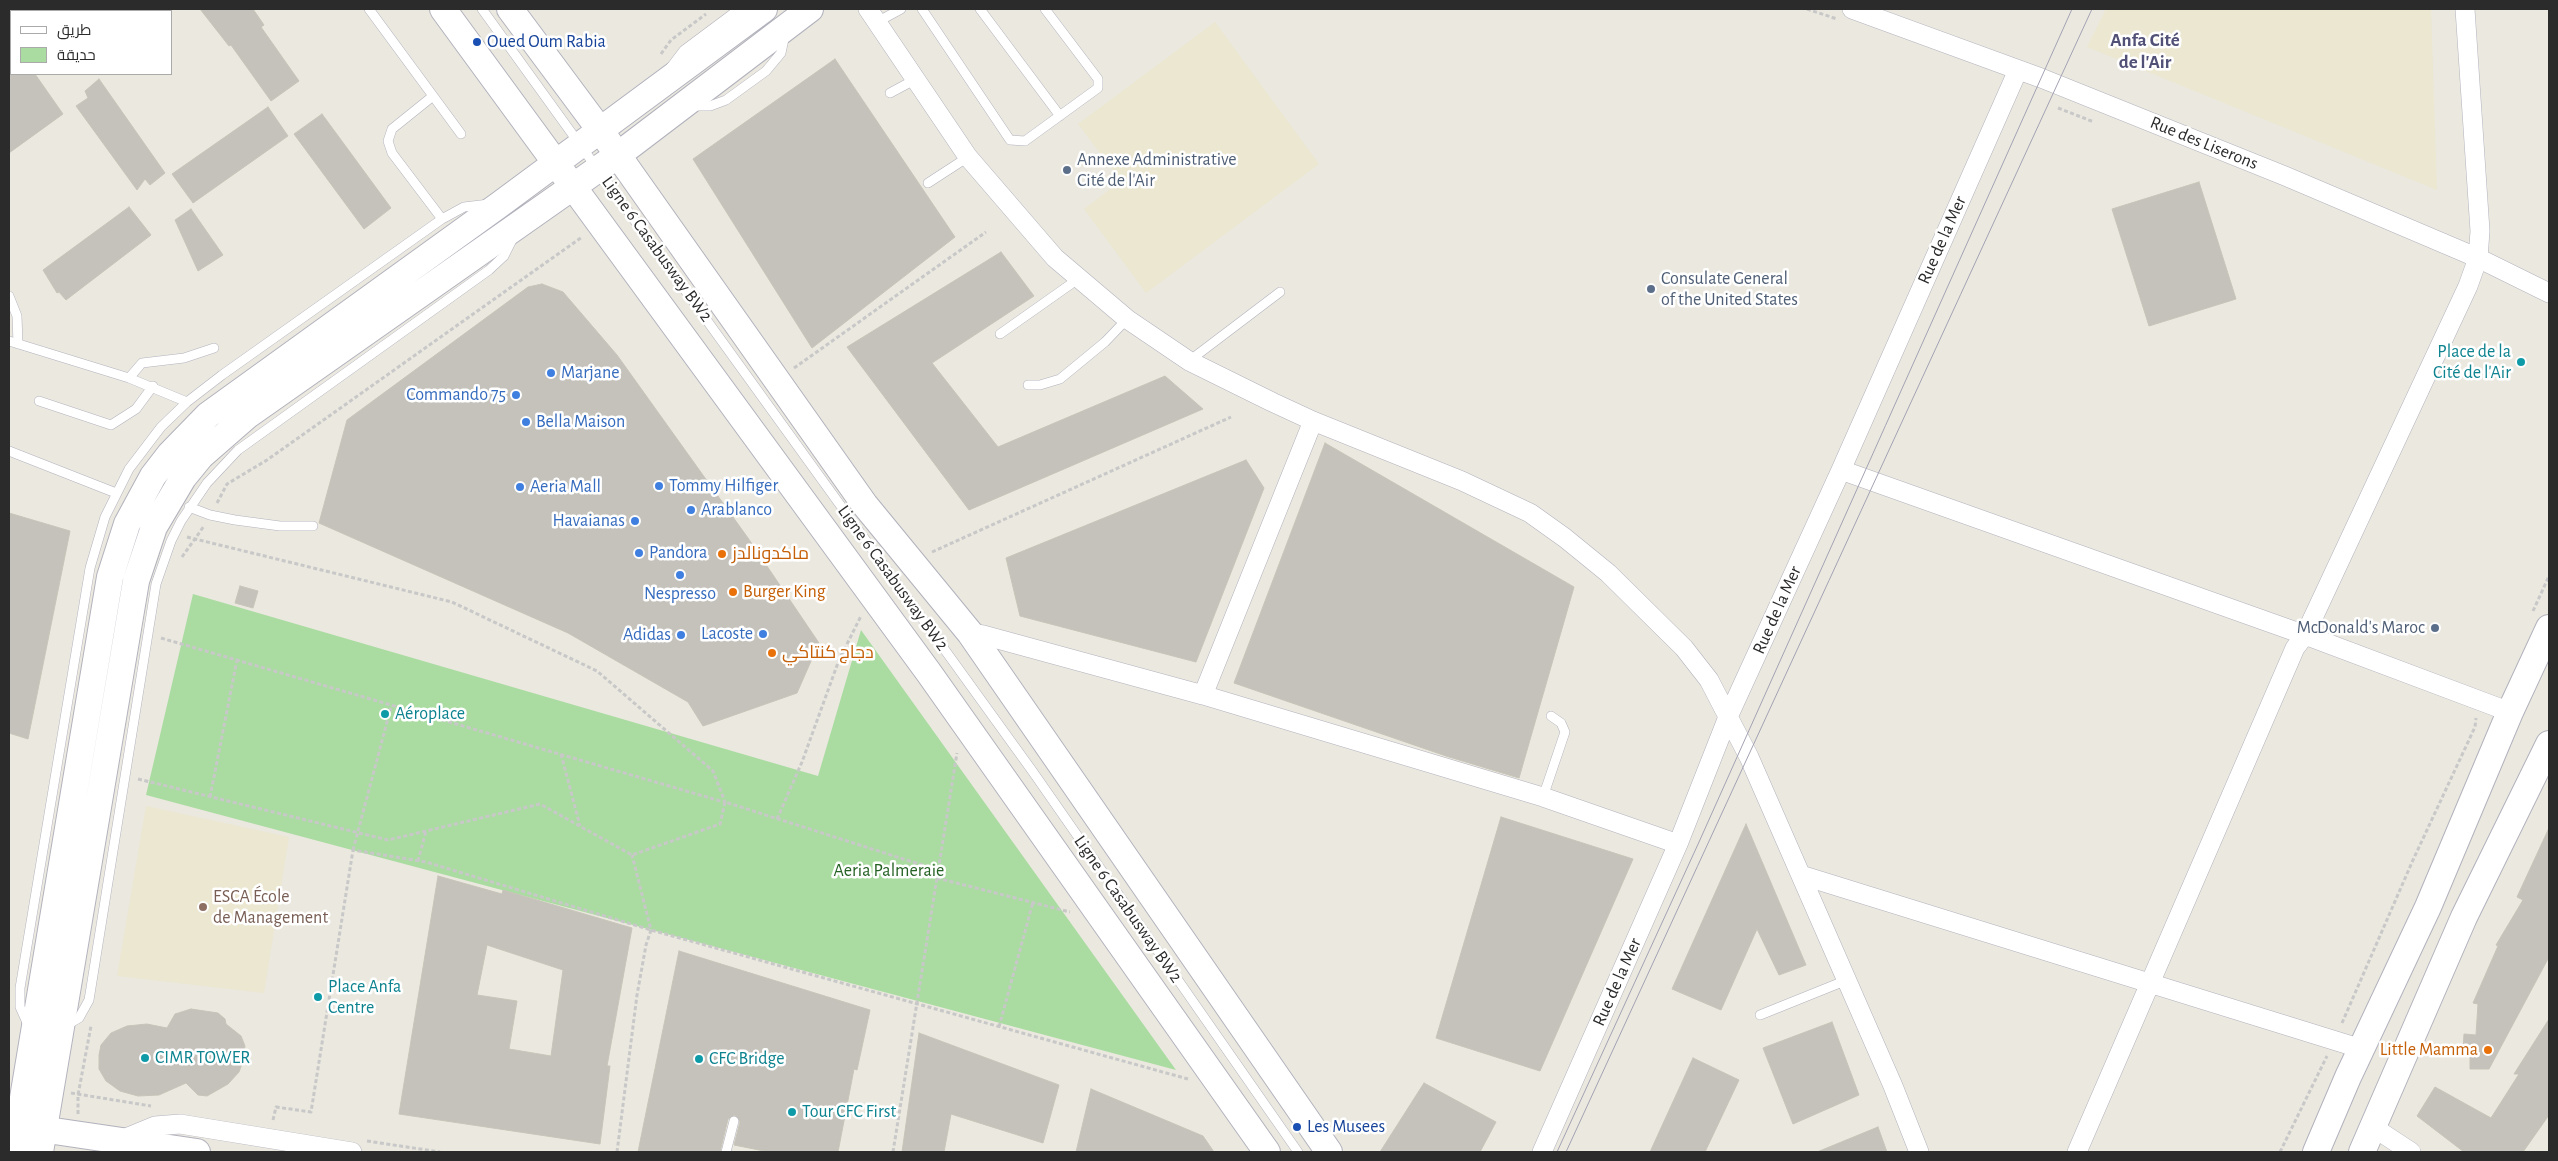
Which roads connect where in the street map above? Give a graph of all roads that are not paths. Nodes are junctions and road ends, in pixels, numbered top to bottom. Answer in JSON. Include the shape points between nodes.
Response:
{"nodes":[{"id":1,"x":369,"y":9,"type":"edge"},
{"id":2,"x":442,"y":9,"type":"edge"},
{"id":3,"x":482,"y":9,"type":"edge"},
{"id":4,"x":510,"y":9,"type":"edge"},
{"id":5,"x":739,"y":9,"type":"edge"},
{"id":6,"x":764,"y":9,"type":"edge"},
{"id":7,"x":810,"y":9,"type":"edge"},
{"id":8,"x":901,"y":9,"type":"edge"},
{"id":9,"x":922,"y":9,"type":"edge"},
{"id":10,"x":980,"y":9,"type":"edge"},
{"id":11,"x":1045,"y":9,"type":"edge"},
{"id":12,"x":1852,"y":9,"type":"edge"},
{"id":13,"x":2465,"y":9,"type":"edge"},
{"id":14,"x":873,"y":15,"type":"edge"},
{"id":15,"x":2018,"y":70,"type":"junction"},
{"id":16,"x":669,"y":79,"type":"junction"},
{"id":17,"x":916,"y":79,"type":"junction"},
{"id":18,"x":890,"y":93,"type":"dead end"},
{"id":19,"x":433,"y":96,"type":"junction"},
{"id":20,"x":1060,"y":116,"type":"junction"},
{"id":21,"x":461,"y":134,"type":"dead end"},
{"id":22,"x":591,"y":137,"type":"junction"},
{"id":23,"x":968,"y":157,"type":"junction"},
{"id":24,"x":608,"y":162,"type":"junction"},
{"id":25,"x":556,"y":163,"type":"junction"},
{"id":26,"x":928,"y":183,"type":"dead end"},
{"id":27,"x":573,"y":187,"type":"junction"},
{"id":28,"x":500,"y":205,"type":"junction"},
{"id":29,"x":442,"y":219,"type":"junction"},
{"id":30,"x":515,"y":227,"type":"junction"},
{"id":31,"x":2478,"y":258,"type":"junction"},
{"id":32,"x":1078,"y":278,"type":"junction"},
{"id":33,"x":1280,"y":292,"type":"dead end"},
{"id":34,"x":2549,"y":293,"type":"edge"},
{"id":35,"x":9,"y":296,"type":"edge"},
{"id":36,"x":1127,"y":319,"type":"junction"},
{"id":37,"x":1000,"y":334,"type":"dead end"},
{"id":38,"x":9,"y":341,"type":"edge"},
{"id":39,"x":18,"y":344,"type":"junction"},
{"id":40,"x":214,"y":348,"type":"dead end"},
{"id":41,"x":1189,"y":361,"type":"junction"},
{"id":42,"x":129,"y":378,"type":"junction"},
{"id":43,"x":1028,"y":384,"type":"dead end"},
{"id":44,"x":153,"y":386,"type":"junction"},
{"id":45,"x":39,"y":401,"type":"dead end"},
{"id":46,"x":187,"y":402,"type":"junction"},
{"id":47,"x":1313,"y":421,"type":"junction"},
{"id":48,"x":9,"y":451,"type":"edge"},
{"id":49,"x":1841,"y":470,"type":"junction"},
{"id":50,"x":116,"y":493,"type":"junction"},
{"id":51,"x":189,"y":507,"type":"junction"},
{"id":52,"x":313,"y":526,"type":"dead end"},
{"id":53,"x":2539,"y":624,"type":"edge"},
{"id":54,"x":970,"y":633,"type":"junction"},
{"id":55,"x":2305,"y":635,"type":"junction"},
{"id":56,"x":1203,"y":695,"type":"junction"},
{"id":57,"x":2510,"y":712,"type":"junction"},
{"id":58,"x":1551,"y":716,"type":"dead end"},
{"id":59,"x":1728,"y":717,"type":"junction"},
{"id":60,"x":2549,"y":744,"type":"edge"},
{"id":61,"x":1543,"y":797,"type":"junction"},
{"id":62,"x":1678,"y":844,"type":"junction"},
{"id":63,"x":1801,"y":875,"type":"junction"},
{"id":64,"x":1847,"y":980,"type":"junction"},
{"id":65,"x":2150,"y":983,"type":"junction"},
{"id":66,"x":1760,"y":1015,"type":"dead end"},
{"id":67,"x":61,"y":1028,"type":"junction"},
{"id":68,"x":34,"y":1033,"type":"junction"},
{"id":69,"x":2362,"y":1049,"type":"junction"},
{"id":70,"x":734,"y":1121,"type":"dead end"},
{"id":71,"x":14,"y":1125,"type":"edge"},
{"id":72,"x":2374,"y":1127,"type":"junction"},
{"id":73,"x":122,"y":1140,"type":"junction"},
{"id":74,"x":42,"y":1141,"type":"edge"},
{"id":75,"x":14,"y":1152,"type":"edge"},
{"id":76,"x":197,"y":1152,"type":"edge"},
{"id":77,"x":352,"y":1152,"type":"edge"},
{"id":78,"x":726,"y":1152,"type":"edge"},
{"id":79,"x":1267,"y":1152,"type":"edge"},
{"id":80,"x":1298,"y":1152,"type":"edge"},
{"id":81,"x":1329,"y":1152,"type":"edge"},
{"id":82,"x":1542,"y":1152,"type":"edge"},
{"id":83,"x":1919,"y":1152,"type":"edge"},
{"id":84,"x":2077,"y":1152,"type":"edge"},
{"id":85,"x":2316,"y":1152,"type":"edge"},
{"id":86,"x":2362,"y":1152,"type":"edge"},
{"id":87,"x":2411,"y":1152,"type":"edge"}],
"edges":[{"from":1,"to":19,"type":"lane"},
{"from":2,"to":25,"type":"main road"},
{"from":3,"to":22,"type":"lane"},
{"from":4,"to":22,"type":"main road"},
{"from":5,"to":16,"type":"lane","via":[[678,54]]},
{"from":6,"to":16,"type":"main road"},
{"from":7,"to":24,"type":"main road"},
{"from":8,"to":14,"type":"lane"},
{"from":9,"to":20,"type":"lane","via":[[1010,140],[1025,141]]},
{"from":10,"to":20,"type":"lane"},
{"from":11,"to":20,"type":"lane","via":[[1098,79],[1098,88]]},
{"from":12,"to":15,"type":"street","name":"Rue des Liserons"},
{"from":13,"to":31,"type":"street","via":[[2480,231]]},
{"from":14,"to":17,"type":"street"},
{"from":15,"to":31,"type":"street","name":"Rue des Liserons","via":[[2284,176]]},
{"from":15,"to":49,"type":"street","name":"Rue de la Mer"},
{"from":16,"to":22,"type":"main road"},
{"from":17,"to":18,"type":"lane"},
{"from":17,"to":23,"type":"street"},
{"from":19,"to":21,"type":"lane"},
{"from":19,"to":29,"type":"lane","via":[[392,129],[388,141],[392,153]]},
{"from":22,"to":24,"type":"main road"},
{"from":22,"to":25,"type":"main road"},
{"from":23,"to":26,"type":"lane"},
{"from":23,"to":32,"type":"street","via":[[1055,258]]},
{"from":24,"to":27,"type":"main road"},
{"from":24,"to":54,"type":"main road","via":[[866,505]]},
{"from":24,"to":80,"type":"lane","name":"Ligne 6 Casabusway BW2"},
{"from":25,"to":27,"type":"main road"},
{"from":25,"to":28,"type":"main road"},
{"from":27,"to":30,"type":"main road"},
{"from":27,"to":79,"type":"main road","via":[[963,720]]},
{"from":28,"to":29,"type":"lane","via":[[476,204]]},
{"from":28,"to":68,"type":"main road","via":[[208,415],[170,454],[139,500],[110,577]]},
{"from":29,"to":46,"type":"lane"},
{"from":30,"to":51,"type":"lane","via":[[510,247],[498,264],[238,450]]},
{"from":30,"to":67,"type":"main road","via":[[228,431],[201,456],[167,502],[143,553],[136,581]]},
{"from":31,"to":34,"type":"street","name":"Rue des Liserons"},
{"from":31,"to":55,"type":"street","via":[[2468,286]]},
{"from":32,"to":36,"type":"street"},
{"from":32,"to":37,"type":"lane"},
{"from":33,"to":41,"type":"lane"},
{"from":35,"to":39,"type":"lane","via":[[17,316]]},
{"from":36,"to":41,"type":"street"},
{"from":36,"to":43,"type":"lane","via":[[1060,379],[1040,385]]},
{"from":38,"to":39,"type":"lane"},
{"from":39,"to":42,"type":"lane"},
{"from":40,"to":42,"type":"lane","via":[[184,358],[142,363]]},
{"from":41,"to":47,"type":"street"},
{"from":42,"to":44,"type":"lane"},
{"from":44,"to":45,"type":"lane","via":[[136,409],[111,425]]},
{"from":44,"to":46,"type":"lane"},
{"from":46,"to":50,"type":"lane","via":[[144,448]]},
{"from":47,"to":56,"type":"street"},
{"from":47,"to":59,"type":"street","via":[[1462,481],[1530,514],[1565,538],[1641,603],[1684,648],[1709,680]]},
{"from":48,"to":50,"type":"lane"},
{"from":49,"to":55,"type":"street"},
{"from":49,"to":59,"type":"street","name":"Rue de la Mer"},
{"from":50,"to":68,"type":"lane","via":[[99,534],[90,568],[20,988],[20,1008]]},
{"from":51,"to":52,"type":"lane","via":[[210,515],[280,526]]},
{"from":51,"to":67,"type":"lane","via":[[163,562],[148,634],[89,1000],[79,1018]]},
{"from":53,"to":57,"type":"main road"},
{"from":54,"to":56,"type":"street"},
{"from":54,"to":81,"type":"main road"},
{"from":55,"to":57,"type":"street"},
{"from":55,"to":65,"type":"street","via":[[2295,648]]},
{"from":56,"to":61,"type":"street"},
{"from":57,"to":69,"type":"main road","via":[[2428,907]]},
{"from":58,"to":61,"type":"lane","via":[[1561,723],[1565,732]]},
{"from":59,"to":62,"type":"street","name":"Rue de la Mer"},
{"from":59,"to":63,"type":"street"},
{"from":60,"to":72,"type":"main road","via":[[2464,917]]},
{"from":61,"to":62,"type":"street"},
{"from":62,"to":82,"type":"street","name":"Rue de la Mer"},
{"from":63,"to":64,"type":"street"},
{"from":63,"to":65,"type":"street"},
{"from":64,"to":66,"type":"lane"},
{"from":64,"to":83,"type":"street"},
{"from":65,"to":69,"type":"street"},
{"from":65,"to":84,"type":"street"},
{"from":67,"to":74,"type":"main road"},
{"from":68,"to":71,"type":"main road"},
{"from":69,"to":85,"type":"main road"},
{"from":70,"to":78,"type":"lane"},
{"from":71,"to":74,"type":"main road"},
{"from":71,"to":75,"type":"main road"},
{"from":72,"to":86,"type":"main road"},
{"from":72,"to":87,"type":"street"},
{"from":73,"to":74,"type":"main road"},
{"from":73,"to":76,"type":"main road"},
{"from":73,"to":77,"type":"street","via":[[155,1126],[180,1124]]}]}
